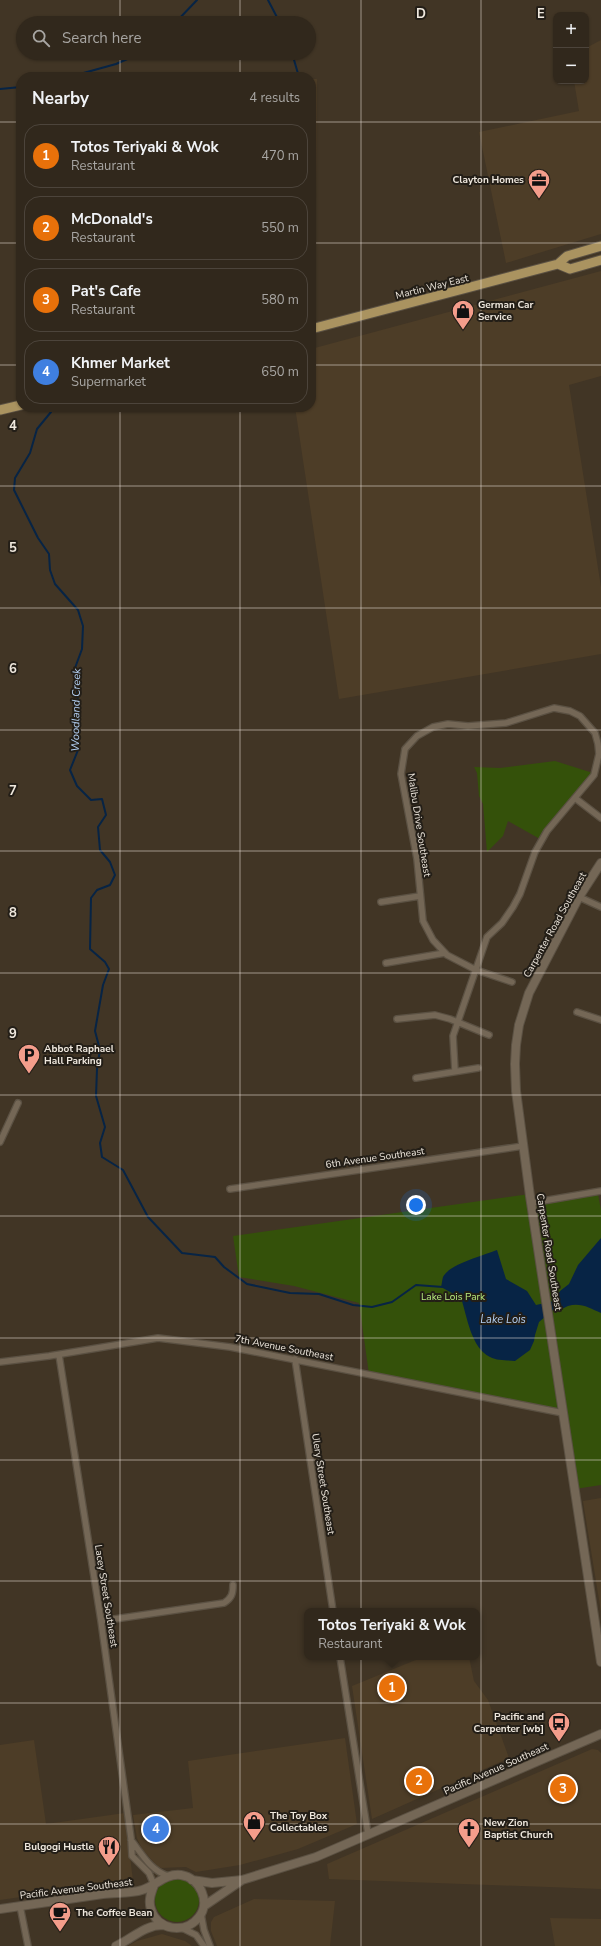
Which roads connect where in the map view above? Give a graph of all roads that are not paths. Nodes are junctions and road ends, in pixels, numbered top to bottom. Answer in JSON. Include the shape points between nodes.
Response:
{"nodes":[{"id":1,"x":601,"y":246,"type":"edge"},
{"id":2,"x":601,"y":260,"type":"edge"},
{"id":3,"x":558,"y":264,"type":"junction"},
{"id":4,"x":316,"y":328,"type":"edge"},
{"id":5,"x":16,"y":406,"type":"edge"},
{"id":6,"x":0,"y":410,"type":"edge"},
{"id":7,"x":575,"y":798,"type":"junction"},
{"id":8,"x":601,"y":818,"type":"edge"},
{"id":9,"x":601,"y":863,"type":"edge"},
{"id":10,"x":420,"y":896,"type":"junction"},
{"id":11,"x":579,"y":897,"type":"junction"},
{"id":12,"x":381,"y":902,"type":"dead end"},
{"id":13,"x":601,"y":907,"type":"edge"},
{"id":14,"x":445,"y":953,"type":"junction"},
{"id":15,"x":386,"y":963,"type":"dead end"},
{"id":16,"x":476,"y":970,"type":"junction"},
{"id":17,"x":512,"y":982,"type":"dead end"},
{"id":18,"x":577,"y":1012,"type":"dead end"},
{"id":19,"x":397,"y":1019,"type":"dead end"},
{"id":20,"x":601,"y":1020,"type":"edge"},
{"id":21,"x":458,"y":1023,"type":"junction"},
{"id":22,"x":489,"y":1035,"type":"dead end"},
{"id":23,"x":478,"y":1068,"type":"dead end"},
{"id":24,"x":455,"y":1071,"type":"junction"},
{"id":25,"x":416,"y":1078,"type":"dead end"},
{"id":26,"x":18,"y":1103,"type":"dead end"},
{"id":27,"x":0,"y":1142,"type":"edge"},
{"id":28,"x":523,"y":1146,"type":"junction"},
{"id":29,"x":230,"y":1189,"type":"dead end"},
{"id":30,"x":601,"y":1191,"type":"edge"},
{"id":31,"x":531,"y":1203,"type":"junction"},
{"id":32,"x":59,"y":1355,"type":"junction"},
{"id":33,"x":295,"y":1359,"type":"junction"},
{"id":34,"x":0,"y":1362,"type":"edge"},
{"id":35,"x":563,"y":1413,"type":"junction"},
{"id":36,"x":233,"y":1585,"type":"dead end"},
{"id":37,"x":333,"y":1608,"type":"edge"},
{"id":38,"x":101,"y":1621,"type":"junction"},
{"id":39,"x":340,"y":1660,"type":"edge"},
{"id":40,"x":601,"y":1662,"type":"edge"},
{"id":41,"x":601,"y":1734,"type":"edge"},
{"id":42,"x":368,"y":1834,"type":"junction"},
{"id":43,"x":131,"y":1840,"type":"junction"},
{"id":44,"x":168,"y":1876,"type":"junction"},
{"id":45,"x":192,"y":1880,"type":"junction"},
{"id":46,"x":242,"y":1880,"type":"junction"},
{"id":47,"x":154,"y":1885,"type":"junction"},
{"id":48,"x":20,"y":1906,"type":"junction"},
{"id":49,"x":0,"y":1909,"type":"edge"},
{"id":50,"x":203,"y":1909,"type":"junction"},
{"id":51,"x":163,"y":1925,"type":"junction"},
{"id":52,"x":182,"y":1928,"type":"junction"},
{"id":53,"x":28,"y":1946,"type":"edge"},
{"id":54,"x":116,"y":1946,"type":"edge"},
{"id":55,"x":204,"y":1946,"type":"edge"},
{"id":56,"x":210,"y":1946,"type":"edge"}],
"edges":[{"from":1,"to":3,"type":"main road","name":"Martin Way East","via":[[567,256]]},
{"from":2,"to":3,"type":"main road","name":"Martin Way East","via":[[570,269]]},
{"from":3,"to":4,"type":"main road","name":"Martin Way East"},
{"from":5,"to":6,"type":"main road"},
{"from":7,"to":8,"type":"street"},
{"from":7,"to":10,"type":"street","name":"Malibu Drive Southeast","via":[[598,765],[598,744],[590,726],[570,711],[554,708],[506,723],[487,726],[448,724],[433,727],[417,736],[405,749],[401,774],[412,830]]},
{"from":7,"to":16,"type":"street","name":"Malibu Drive Southeast","via":[[552,823],[541,840],[520,894],[502,923],[487,938]]},
{"from":9,"to":11,"type":"main road","name":"Carpenter Road Southeast"},
{"from":10,"to":12,"type":"street"},
{"from":10,"to":14,"type":"street","name":"Malibu Drive Southeast","via":[[423,921],[433,940]]},
{"from":11,"to":13,"type":"street"},
{"from":11,"to":28,"type":"main road","name":"Carpenter Road Southeast","via":[[529,993],[522,1012],[515,1064]]},
{"from":14,"to":15,"type":"street"},
{"from":14,"to":16,"type":"street","name":"Malibu Drive Southeast"},
{"from":16,"to":17,"type":"street"},
{"from":16,"to":21,"type":"street","name":"Malibu Drive Southeast"},
{"from":18,"to":20,"type":"street"},
{"from":19,"to":21,"type":"street","via":[[435,1015]]},
{"from":21,"to":22,"type":"street"},
{"from":21,"to":24,"type":"street","name":"Malibu Drive Southeast","via":[[452,1044]]},
{"from":23,"to":24,"type":"street"},
{"from":24,"to":25,"type":"street"},
{"from":26,"to":27,"type":"street"},
{"from":28,"to":29,"type":"street","name":"6th Avenue Southeast"},
{"from":28,"to":31,"type":"main road","name":"Carpenter Road Southeast"},
{"from":30,"to":31,"type":"street"},
{"from":31,"to":35,"type":"main road","name":"Carpenter Road Southeast"},
{"from":32,"to":33,"type":"street","name":"7th Avenue Southeast","via":[[158,1338],[230,1347]]},
{"from":32,"to":34,"type":"street","name":"7th Avenue Southeast"},
{"from":32,"to":38,"type":"street","name":"Lacey Street Southeast"},
{"from":33,"to":35,"type":"street","name":"7th Avenue Southeast"},
{"from":33,"to":37,"type":"street","name":"Ulery Street Southeast"},
{"from":35,"to":40,"type":"main road","name":"Carpenter Road Southeast"},
{"from":36,"to":38,"type":"street","via":[[232,1595],[224,1603]]},
{"from":38,"to":43,"type":"street","name":"Lacey Street Southeast"},
{"from":39,"to":42,"type":"street"},
{"from":41,"to":42,"type":"main road","name":"Pacific Avenue Southeast"},
{"from":42,"to":46,"type":"main road","name":"Pacific Avenue Southeast","via":[[316,1857]]},
{"from":43,"to":44,"type":"street","name":"Lacey Street Southeast","via":[[154,1869]]},
{"from":43,"to":47,"type":"street","name":"Lacey Street Southeast","via":[[132,1856],[149,1873]]},
{"from":44,"to":45,"type":"main road","via":[[181,1875]]},
{"from":44,"to":47,"type":"main road"},
{"from":45,"to":46,"type":"main road","name":"Pacific Avenue Southeast","via":[[212,1883]]},
{"from":45,"to":50,"type":"main road","via":[[200,1888]]},
{"from":46,"to":50,"type":"main road","name":"Pacific Avenue Southeast"},
{"from":47,"to":48,"type":"main road","name":"Pacific Avenue Southeast","via":[[139,1891]]},
{"from":47,"to":51,"type":"main road","via":[[150,1908],[155,1918]]},
{"from":48,"to":49,"type":"main road","name":"Pacific Avenue Southeast"},
{"from":48,"to":53,"type":"street"},
{"from":50,"to":52,"type":"main road","via":[[195,1922]]},
{"from":50,"to":56,"type":"street","via":[[204,1930]]},
{"from":51,"to":52,"type":"main road"},
{"from":51,"to":54,"type":"main road","via":[[140,1931]]},
{"from":52,"to":55,"type":"street","via":[[196,1935]]}]}
